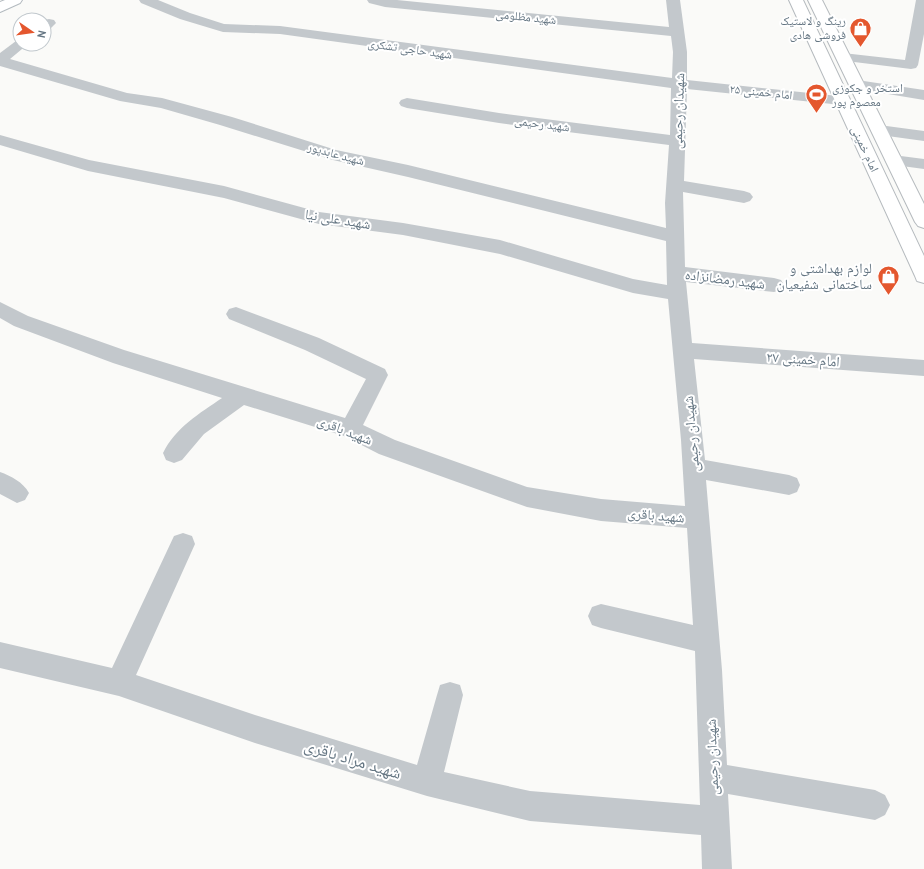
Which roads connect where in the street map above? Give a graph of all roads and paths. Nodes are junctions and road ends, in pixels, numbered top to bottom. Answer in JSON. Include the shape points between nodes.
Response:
{"nodes":[{"id":1,"x":15,"y":0,"type":"edge"},
{"id":2,"x":146,"y":0,"type":"edge"},
{"id":3,"x":374,"y":0,"type":"edge"},
{"id":4,"x":673,"y":0,"type":"edge"},
{"id":5,"x":796,"y":0,"type":"edge"},
{"id":6,"x":815,"y":0,"type":"edge"},
{"id":7,"x":923,"y":0,"type":"edge"},
{"id":8,"x":489,"y":6,"type":"edge"},
{"id":9,"x":0,"y":8,"type":"edge"},
{"id":10,"x":922,"y":18,"type":"edge"},
{"id":11,"x":809,"y":28,"type":"junction"},
{"id":12,"x":829,"y":28,"type":"junction"},
{"id":13,"x":678,"y":32,"type":"junction"},
{"id":14,"x":12,"y":51,"type":"edge"},
{"id":15,"x":843,"y":57,"type":"junction"},
{"id":16,"x":0,"y":61,"type":"edge"},
{"id":17,"x":917,"y":66,"type":"edge"},
{"id":18,"x":679,"y":84,"type":"junction"},
{"id":19,"x":857,"y":85,"type":"junction"},
{"id":20,"x":924,"y":96,"type":"edge"},
{"id":21,"x":842,"y":100,"type":"junction"},
{"id":22,"x":408,"y":103,"type":"dead end"},
{"id":23,"x":879,"y":130,"type":"junction"},
{"id":24,"x":924,"y":136,"type":"edge"},
{"id":25,"x":0,"y":140,"type":"edge"},
{"id":26,"x":678,"y":141,"type":"junction"},
{"id":27,"x":894,"y":160,"type":"junction"},
{"id":28,"x":924,"y":164,"type":"edge"},
{"id":29,"x":675,"y":185,"type":"junction"},
{"id":30,"x":744,"y":197,"type":"dead end"},
{"id":31,"x":924,"y":222,"type":"edge"},
{"id":32,"x":675,"y":237,"type":"junction"},
{"id":33,"x":924,"y":276,"type":"edge"},
{"id":34,"x":677,"y":283,"type":"junction"},
{"id":35,"x":774,"y":285,"type":"dead end"},
{"id":36,"x":0,"y":309,"type":"edge"},
{"id":37,"x":236,"y":314,"type":"dead end"},
{"id":38,"x":683,"y":350,"type":"junction"},
{"id":39,"x":924,"y":368,"type":"edge"},
{"id":40,"x":242,"y":395,"type":"junction"},
{"id":41,"x":350,"y":429,"type":"junction"},
{"id":42,"x":174,"y":453,"type":"dead end"},
{"id":43,"x":694,"y":468,"type":"junction"},
{"id":44,"x":789,"y":484,"type":"dead end"},
{"id":45,"x":698,"y":518,"type":"junction"},
{"id":46,"x":183,"y":544,"type":"dead end"},
{"id":47,"x":601,"y":616,"type":"dead end"},
{"id":48,"x":706,"y":641,"type":"junction"},
{"id":49,"x":0,"y":655,"type":"edge"},
{"id":50,"x":119,"y":683,"type":"junction"},
{"id":51,"x":450,"y":696,"type":"dead end"},
{"id":52,"x":712,"y":776,"type":"junction"},
{"id":53,"x":427,"y":782,"type":"junction"},
{"id":54,"x":875,"y":805,"type":"dead end"},
{"id":55,"x":714,"y":821,"type":"junction"},
{"id":56,"x":717,"y":869,"type":"edge"}],
"edges":[{"from":1,"to":9,"type":"main road"},
{"from":2,"to":18,"type":"street","name":"شهید حاجی تشکری","via":[[222,28],[280,30]]},
{"from":3,"to":8,"type":"street","name":"شهید مظلومی","via":[[385,3]]},
{"from":4,"to":13,"type":"street","name":"شهیدان رحیمی"},
{"from":5,"to":11,"type":"main road","name":"امام خمینی"},
{"from":6,"to":12,"type":"main road","name":"امام خمینی"},
{"from":7,"to":10,"type":"street"},
{"from":8,"to":13,"type":"street","name":"شهید مظلومی"},
{"from":10,"to":17,"type":"street"},
{"from":11,"to":12,"type":"main road"},
{"from":11,"to":21,"type":"main road","name":"امام خمینی"},
{"from":12,"to":15,"type":"main road","name":"امام خمینی"},
{"from":13,"to":18,"type":"street","name":"شهیدان رحیمی"},
{"from":14,"to":16,"type":"street"},
{"from":15,"to":17,"type":"street"},
{"from":15,"to":19,"type":"main road","name":"امام خمینی"},
{"from":16,"to":32,"type":"street","name":"شهید عابدپور","via":[[126,98],[162,103],[226,121],[333,155]]},
{"from":18,"to":21,"type":"street","name":"امام خمینی ۲۵"},
{"from":18,"to":26,"type":"street","name":"شهیدان رحیمی"},
{"from":19,"to":20,"type":"street"},
{"from":19,"to":23,"type":"main road","name":"امام خمینی"},
{"from":21,"to":33,"type":"main road","name":"امام خمینی"},
{"from":22,"to":26,"type":"street","name":"شهید رحیمی","via":[[499,118]]},
{"from":23,"to":24,"type":"street"},
{"from":23,"to":27,"type":"main road","name":"امام خمینی"},
{"from":25,"to":34,"type":"street","name":"شهید علی نیا","via":[[88,165],[224,192],[319,218],[403,229],[500,247],[633,286]]},
{"from":26,"to":29,"type":"street","name":"شهیدان رحیمی"},
{"from":27,"to":28,"type":"street"},
{"from":27,"to":31,"type":"main road","name":"امام خمینی"},
{"from":29,"to":30,"type":"street"},
{"from":29,"to":32,"type":"street","name":"شهیدان رحیمی"},
{"from":32,"to":34,"type":"street","name":"شهیدان رحیمی"},
{"from":34,"to":35,"type":"street","name":"شهید رمضانزاده"},
{"from":34,"to":38,"type":"street","name":"شهیدان رحیمی"},
{"from":36,"to":40,"type":"street","name":"شهید باقری","via":[[21,321],[120,357]]},
{"from":37,"to":41,"type":"street","via":[[312,344],[378,375]]},
{"from":38,"to":39,"type":"street","name":"امام خمینی ۲۷"},
{"from":38,"to":43,"type":"street","name":"شهیدان رحیمی"},
{"from":40,"to":41,"type":"street","name":"شهید باقری"},
{"from":40,"to":42,"type":"street","via":[[196,427]]},
{"from":41,"to":45,"type":"street","name":"شهید باقری","via":[[387,447],[527,496],[601,510]]},
{"from":43,"to":44,"type":"street"},
{"from":43,"to":45,"type":"street","name":"شهیدان رحیمی"},
{"from":45,"to":48,"type":"street","name":"شهیدان رحیمی"},
{"from":46,"to":50,"type":"street"},
{"from":47,"to":48,"type":"street"},
{"from":48,"to":52,"type":"street","name":"شهیدان رحیمی"},
{"from":49,"to":50,"type":"street","name":"شهید مراد باقری"},
{"from":50,"to":53,"type":"street","name":"شهید مراد باقری","via":[[255,729]]},
{"from":51,"to":53,"type":"street"},
{"from":52,"to":54,"type":"street"},
{"from":52,"to":55,"type":"street","name":"شهیدان رحیمی"},
{"from":53,"to":55,"type":"street","name":"شهید مراد باقری","via":[[530,806]]},
{"from":55,"to":56,"type":"street","name":"شهیدان رحیمی"}]}
